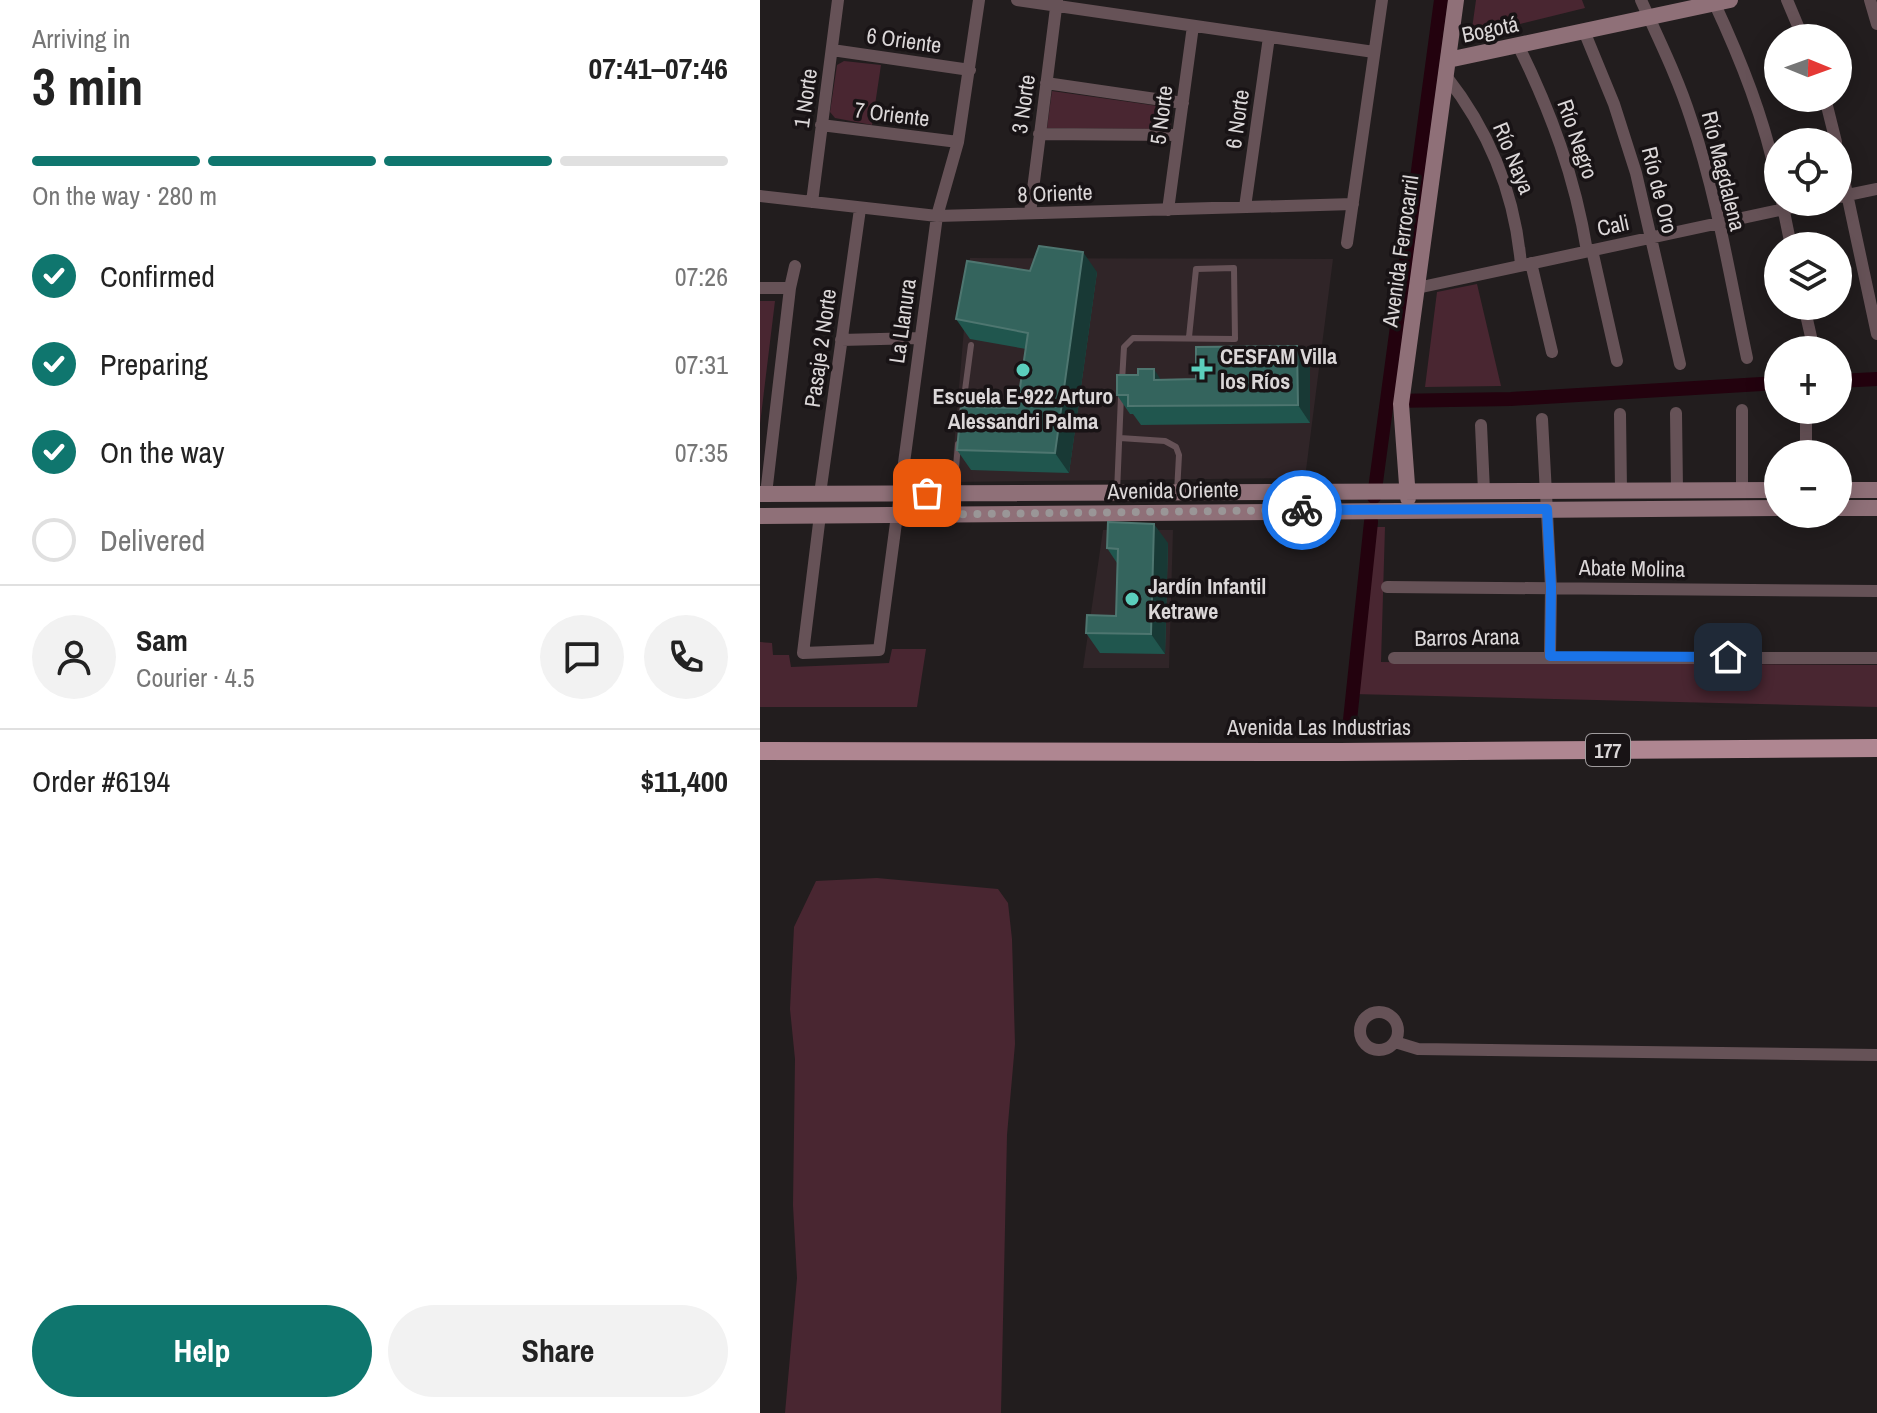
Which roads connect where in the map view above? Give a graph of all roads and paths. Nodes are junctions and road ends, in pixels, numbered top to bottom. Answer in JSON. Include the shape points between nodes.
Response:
{"nodes":[{"id":1,"x":838,"y":0,"type":"edge"},
{"id":2,"x":979,"y":0,"type":"edge"},
{"id":3,"x":1017,"y":0,"type":"edge"},
{"id":4,"x":1382,"y":0,"type":"edge"},
{"id":5,"x":1456,"y":0,"type":"edge"},
{"id":6,"x":1641,"y":0,"type":"edge"},
{"id":7,"x":1787,"y":0,"type":"edge"},
{"id":8,"x":1870,"y":0,"type":"edge"},
{"id":9,"x":1719,"y":1,"type":"edge"},
{"id":10,"x":1057,"y":3,"type":"edge"},
{"id":11,"x":1649,"y":18,"type":"junction"},
{"id":12,"x":1797,"y":24,"type":"edge"},
{"id":13,"x":1877,"y":24,"type":"edge"},
{"id":14,"x":1193,"y":26,"type":"junction"},
{"id":15,"x":1584,"y":31,"type":"junction"},
{"id":16,"x":1269,"y":37,"type":"junction"},
{"id":17,"x":1518,"y":45,"type":"junction"},
{"id":18,"x":832,"y":50,"type":"junction"},
{"id":19,"x":1374,"y":52,"type":"junction"},
{"id":20,"x":1447,"y":68,"type":"junction"},
{"id":21,"x":970,"y":70,"type":"junction"},
{"id":22,"x":1046,"y":83,"type":"junction"},
{"id":23,"x":1183,"y":103,"type":"junction"},
{"id":24,"x":821,"y":125,"type":"junction"},
{"id":25,"x":1764,"y":133,"type":"edge"},
{"id":26,"x":1039,"y":134,"type":"junction"},
{"id":27,"x":1178,"y":135,"type":"junction"},
{"id":28,"x":958,"y":142,"type":"junction"},
{"id":29,"x":1877,"y":189,"type":"edge"},
{"id":30,"x":1852,"y":194,"type":"edge"},
{"id":31,"x":760,"y":196,"type":"edge"},
{"id":32,"x":812,"y":202,"type":"junction"},
{"id":33,"x":1353,"y":204,"type":"junction"},
{"id":34,"x":1245,"y":207,"type":"junction"},
{"id":35,"x":860,"y":209,"type":"junction"},
{"id":36,"x":1168,"y":210,"type":"junction"},
{"id":37,"x":1764,"y":211,"type":"edge"},
{"id":38,"x":1030,"y":213,"type":"junction"},
{"id":39,"x":937,"y":216,"type":"junction"},
{"id":40,"x":1849,"y":216,"type":"edge"},
{"id":41,"x":1717,"y":223,"type":"junction"},
{"id":42,"x":1652,"y":237,"type":"junction"},
{"id":43,"x":1347,"y":243,"type":"dead end"},
{"id":44,"x":1590,"y":251,"type":"junction"},
{"id":45,"x":1877,"y":262,"type":"edge"},
{"id":46,"x":1526,"y":264,"type":"junction"},
{"id":47,"x":1863,"y":265,"type":"junction"},
{"id":48,"x":795,"y":266,"type":"dead end"},
{"id":49,"x":760,"y":288,"type":"edge"},
{"id":50,"x":790,"y":288,"type":"junction"},
{"id":51,"x":1417,"y":288,"type":"junction"},
{"id":52,"x":1877,"y":331,"type":"edge"},
{"id":53,"x":1189,"y":337,"type":"junction"},
{"id":54,"x":919,"y":338,"type":"junction"},
{"id":55,"x":841,"y":340,"type":"junction"},
{"id":56,"x":971,"y":345,"type":"dead end"},
{"id":57,"x":1552,"y":352,"type":"dead end"},
{"id":58,"x":1747,"y":358,"type":"dead end"},
{"id":59,"x":1617,"y":361,"type":"dead end"},
{"id":60,"x":1680,"y":364,"type":"dead end"},
{"id":61,"x":1742,"y":410,"type":"dead end"},
{"id":62,"x":1676,"y":413,"type":"dead end"},
{"id":63,"x":1620,"y":414,"type":"dead end"},
{"id":64,"x":961,"y":419,"type":"edge"},
{"id":65,"x":1542,"y":419,"type":"dead end"},
{"id":66,"x":1481,"y":425,"type":"dead end"},
{"id":67,"x":959,"y":434,"type":"edge"},
{"id":68,"x":1120,"y":438,"type":"junction"},
{"id":69,"x":1621,"y":490,"type":"junction"},
{"id":70,"x":1677,"y":490,"type":"junction"},
{"id":71,"x":1742,"y":490,"type":"junction"},
{"id":72,"x":1764,"y":490,"type":"edge"},
{"id":73,"x":1852,"y":490,"type":"edge"},
{"id":74,"x":1877,"y":490,"type":"edge"},
{"id":75,"x":1408,"y":491,"type":"junction"},
{"id":76,"x":1484,"y":491,"type":"junction"},
{"id":77,"x":1545,"y":491,"type":"junction"},
{"id":78,"x":1117,"y":492,"type":"junction"},
{"id":79,"x":1177,"y":492,"type":"junction"},
{"id":80,"x":900,"y":493,"type":"junction"},
{"id":81,"x":954,"y":493,"type":"junction"},
{"id":82,"x":763,"y":494,"type":"edge"},
{"id":83,"x":820,"y":494,"type":"junction"},
{"id":84,"x":1764,"y":508,"type":"edge"},
{"id":85,"x":1852,"y":508,"type":"edge"},
{"id":86,"x":1877,"y":508,"type":"edge"},
{"id":87,"x":1407,"y":509,"type":"junction"},
{"id":88,"x":1547,"y":509,"type":"junction"},
{"id":89,"x":820,"y":515,"type":"junction"},
{"id":90,"x":897,"y":515,"type":"junction"},
{"id":91,"x":760,"y":516,"type":"edge"},
{"id":92,"x":1387,"y":587,"type":"dead end"},
{"id":93,"x":1551,"y":587,"type":"junction"},
{"id":94,"x":1877,"y":591,"type":"edge"},
{"id":95,"x":1550,"y":656,"type":"junction"},
{"id":96,"x":1394,"y":658,"type":"dead end"},
{"id":97,"x":1877,"y":658,"type":"edge"},
{"id":98,"x":1877,"y":748,"type":"edge"},
{"id":99,"x":760,"y":751,"type":"edge"},
{"id":100,"x":1395,"y":1042,"type":"dead end"},
{"id":101,"x":1877,"y":1055,"type":"edge"}],
"edges":[{"from":1,"to":18,"type":"street","name":"1 Norte"},
{"from":2,"to":21,"type":"street","name":"La Llanura"},
{"from":3,"to":10,"type":"street"},
{"from":4,"to":19,"type":"street"},
{"from":5,"to":20,"type":"street","name":"Avenida Ferrocarril"},
{"from":6,"to":11,"type":"street","name":"Río Magdalena"},
{"from":7,"to":12,"type":"street"},
{"from":8,"to":13,"type":"street"},
{"from":9,"to":11,"type":"street","name":"Bogotá"},
{"from":9,"to":25,"type":"street"},
{"from":10,"to":14,"type":"street"},
{"from":10,"to":22,"type":"street","name":"3 Norte"},
{"from":11,"to":15,"type":"street","name":"Bogotá"},
{"from":11,"to":41,"type":"street","name":"Río Magdalena","via":[[1692,120]]},
{"from":14,"to":16,"type":"street"},
{"from":14,"to":23,"type":"street","name":"5 Norte"},
{"from":15,"to":17,"type":"street","name":"Bogotá"},
{"from":15,"to":42,"type":"street","name":"Río de Oro","via":[[1627,141]]},
{"from":16,"to":19,"type":"street"},
{"from":16,"to":34,"type":"street","name":"6 Norte"},
{"from":17,"to":20,"type":"street","name":"Bogotá"},
{"from":17,"to":44,"type":"street","name":"Río Negro","via":[[1564,151]]},
{"from":18,"to":21,"type":"street","name":"6 Oriente"},
{"from":18,"to":24,"type":"street","name":"1 Norte"},
{"from":19,"to":33,"type":"street"},
{"from":20,"to":46,"type":"street","name":"Río Naya","via":[[1501,168]]},
{"from":20,"to":51,"type":"street","name":"Avenida Ferrocarril"},
{"from":21,"to":28,"type":"street","name":"La Llanura"},
{"from":22,"to":23,"type":"street"},
{"from":22,"to":26,"type":"street","name":"3 Norte"},
{"from":23,"to":27,"type":"street","name":"5 Norte"},
{"from":24,"to":28,"type":"street","name":"7 Oriente"},
{"from":24,"to":32,"type":"street","name":"1 Norte"},
{"from":26,"to":27,"type":"street"},
{"from":26,"to":38,"type":"street","name":"3 Norte"},
{"from":27,"to":36,"type":"street","name":"5 Norte"},
{"from":28,"to":39,"type":"street","name":"La Llanura"},
{"from":29,"to":30,"type":"street"},
{"from":31,"to":32,"type":"street","name":"8 Oriente"},
{"from":32,"to":35,"type":"street","name":"8 Oriente"},
{"from":33,"to":34,"type":"street","name":"8 Oriente"},
{"from":33,"to":43,"type":"street"},
{"from":34,"to":36,"type":"street","name":"8 Oriente"},
{"from":35,"to":39,"type":"street","name":"8 Oriente"},
{"from":35,"to":55,"type":"street","name":"Pasaje 2 Norte"},
{"from":36,"to":38,"type":"street","name":"8 Oriente"},
{"from":37,"to":41,"type":"street","name":"Cali"},
{"from":38,"to":39,"type":"street","name":"8 Oriente"},
{"from":39,"to":54,"type":"street","name":"La Llanura"},
{"from":40,"to":47,"type":"street"},
{"from":41,"to":42,"type":"street","name":"Cali"},
{"from":41,"to":58,"type":"street","name":"Río Magdalena"},
{"from":42,"to":44,"type":"street","name":"Cali"},
{"from":42,"to":60,"type":"street","name":"Río de Oro"},
{"from":44,"to":46,"type":"street","name":"Cali"},
{"from":44,"to":59,"type":"street","name":"Río Negro"},
{"from":45,"to":47,"type":"street"},
{"from":46,"to":51,"type":"street","name":"Cali"},
{"from":46,"to":57,"type":"street","name":"Río Naya"},
{"from":47,"to":52,"type":"street"},
{"from":48,"to":50,"type":"street"},
{"from":49,"to":50,"type":"street"},
{"from":50,"to":82,"type":"street"},
{"from":51,"to":75,"type":"street","name":"Avenida Ferrocarril","via":[[1401,404]]},
{"from":53,"to":53,"type":"lane","via":[[1235,339],[1234,268],[1196,269]]},
{"from":53,"to":68,"type":"lane","via":[[1137,337],[1127,343]]},
{"from":54,"to":55,"type":"street"},
{"from":54,"to":80,"type":"street","name":"La Llanura"},
{"from":55,"to":83,"type":"street","name":"Pasaje 2 Norte"},
{"from":56,"to":64,"type":"lane"},
{"from":61,"to":71,"type":"street"},
{"from":62,"to":70,"type":"street"},
{"from":63,"to":69,"type":"street"},
{"from":65,"to":77,"type":"street"},
{"from":66,"to":76,"type":"street"},
{"from":67,"to":81,"type":"lane"},
{"from":68,"to":78,"type":"lane"},
{"from":68,"to":79,"type":"lane","via":[[1176,447]]},
{"from":69,"to":70,"type":"street","name":"Avenida Oriente"},
{"from":69,"to":77,"type":"street","name":"Avenida Oriente"},
{"from":70,"to":71,"type":"street","name":"Avenida Oriente"},
{"from":71,"to":72,"type":"street","name":"Avenida Oriente"},
{"from":73,"to":74,"type":"street"},
{"from":75,"to":76,"type":"street","name":"Avenida Oriente"},
{"from":75,"to":79,"type":"street","name":"Avenida Oriente"},
{"from":75,"to":87,"type":"street","name":"Avenida Ferrocarril"},
{"from":76,"to":77,"type":"street","name":"Avenida Oriente"},
{"from":77,"to":88,"type":"street"},
{"from":78,"to":79,"type":"street","name":"Avenida Oriente"},
{"from":78,"to":81,"type":"street","name":"Avenida Oriente"},
{"from":80,"to":81,"type":"street","name":"Avenida Oriente"},
{"from":80,"to":83,"type":"street","name":"Avenida Oriente"},
{"from":80,"to":90,"type":"street","name":"La Llanura"},
{"from":82,"to":83,"type":"street","name":"Avenida Oriente"},
{"from":84,"to":88,"type":"street","name":"Avenida Oriente"},
{"from":85,"to":86,"type":"street"},
{"from":87,"to":88,"type":"street","name":"Avenida Oriente"},
{"from":87,"to":90,"type":"street","name":"Avenida Oriente"},
{"from":88,"to":93,"type":"street"},
{"from":89,"to":90,"type":"street","name":"Avenida Oriente"},
{"from":89,"to":90,"type":"street","name":"La Llanura","via":[[803,653],[879,650]]},
{"from":89,"to":91,"type":"street","name":"Avenida Oriente"},
{"from":92,"to":93,"type":"street","name":"Abate Molina"},
{"from":93,"to":94,"type":"street","name":"Abate Molina"},
{"from":93,"to":95,"type":"street"},
{"from":95,"to":96,"type":"street","name":"Barros Arana"},
{"from":95,"to":97,"type":"street","name":"Barros Arana"},
{"from":98,"to":99,"type":"main road","name":"Avenida Las Industrias","number":"177"},
{"from":100,"to":101,"type":"street","via":[[1418,1049]]}]}
